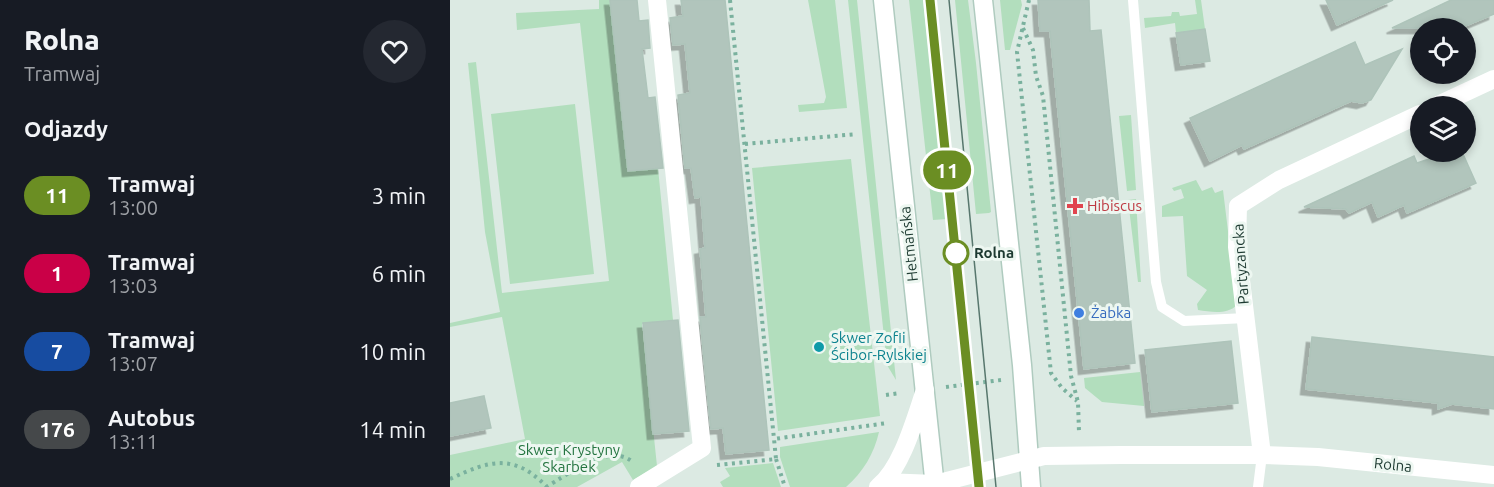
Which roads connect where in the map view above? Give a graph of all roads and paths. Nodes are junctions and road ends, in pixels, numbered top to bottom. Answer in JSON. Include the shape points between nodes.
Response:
{"nodes":[{"id":1,"x":657,"y":0,"type":"edge"},
{"id":2,"x":730,"y":0,"type":"edge"},
{"id":3,"x":883,"y":0,"type":"edge"},
{"id":4,"x":983,"y":0,"type":"edge"},
{"id":5,"x":1029,"y":0,"type":"edge"},
{"id":6,"x":1133,"y":0,"type":"edge"},
{"id":7,"x":1023,"y":28,"type":"junction"},
{"id":8,"x":1494,"y":79,"type":"edge"},
{"id":9,"x":1457,"y":96,"type":"edge"},
{"id":10,"x":1410,"y":119,"type":"edge"},
{"id":11,"x":857,"y":134,"type":"dead end"},
{"id":12,"x":745,"y":144,"type":"junction"},
{"id":13,"x":1246,"y":318,"type":"junction"},
{"id":14,"x":1051,"y":373,"type":"junction"},
{"id":15,"x":1023,"y":377,"type":"junction"},
{"id":16,"x":925,"y":390,"type":"junction"},
{"id":17,"x":886,"y":395,"type":"dead end"},
{"id":18,"x":887,"y":423,"type":"dead end"},
{"id":19,"x":774,"y":440,"type":"junction"},
{"id":20,"x":1262,"y":454,"type":"junction"},
{"id":21,"x":776,"y":459,"type":"junction"},
{"id":22,"x":1030,"y":460,"type":"junction"},
{"id":23,"x":714,"y":465,"type":"dead end"},
{"id":24,"x":1494,"y":475,"type":"edge"},
{"id":25,"x":450,"y":479,"type":"edge"},
{"id":26,"x":643,"y":484,"type":"edge"},
{"id":27,"x":881,"y":484,"type":"edge"},
{"id":28,"x":934,"y":486,"type":"edge"},
{"id":29,"x":547,"y":487,"type":"edge"},
{"id":30,"x":785,"y":487,"type":"edge"},
{"id":31,"x":1031,"y":487,"type":"edge"},
{"id":32,"x":1258,"y":487,"type":"edge"}],
"edges":[{"from":1,"to":26,"type":"street","via":[[702,448]]},
{"from":2,"to":12,"type":"path"},
{"from":3,"to":16,"type":"street","name":"Hetmańska"},
{"from":4,"to":15,"type":"street"},
{"from":5,"to":7,"type":"path"},
{"from":6,"to":13,"type":"lane","via":[[1156,282],[1162,307],[1184,321]]},
{"from":7,"to":14,"type":"path","via":[[1017,51]]},
{"from":7,"to":14,"type":"path","via":[[1033,50],[1043,96],[1071,376],[1078,402]]},
{"from":8,"to":9,"type":"street"},
{"from":10,"to":13,"type":"street","name":"Partyzancka","via":[[1279,180],[1238,206],[1237,247]]},
{"from":11,"to":12,"type":"path"},
{"from":12,"to":19,"type":"path"},
{"from":13,"to":20,"type":"street","name":"Partyzancka"},
{"from":14,"to":15,"type":"path"},
{"from":15,"to":16,"type":"path"},
{"from":15,"to":22,"type":"street"},
{"from":16,"to":17,"type":"path"},
{"from":16,"to":27,"type":"street","name":"Rolna","via":[[908,442]]},
{"from":16,"to":28,"type":"street","name":"Hetmańska"},
{"from":18,"to":19,"type":"path"},
{"from":19,"to":21,"type":"path"},
{"from":20,"to":22,"type":"street","name":"Rolna","via":[[1044,456]]},
{"from":20,"to":24,"type":"street","name":"Rolna"},
{"from":20,"to":32,"type":"lane"},
{"from":21,"to":23,"type":"path"},
{"from":21,"to":30,"type":"path"},
{"from":22,"to":28,"type":"street","name":"Rolna"},
{"from":22,"to":31,"type":"street"},
{"from":25,"to":29,"type":"path","via":[[501,462],[533,472]]},
{"from":26,"to":29,"type":"path","via":[[637,465],[615,454],[588,463]]},
{"from":27,"to":28,"type":"street","name":"Rolna"}]}
